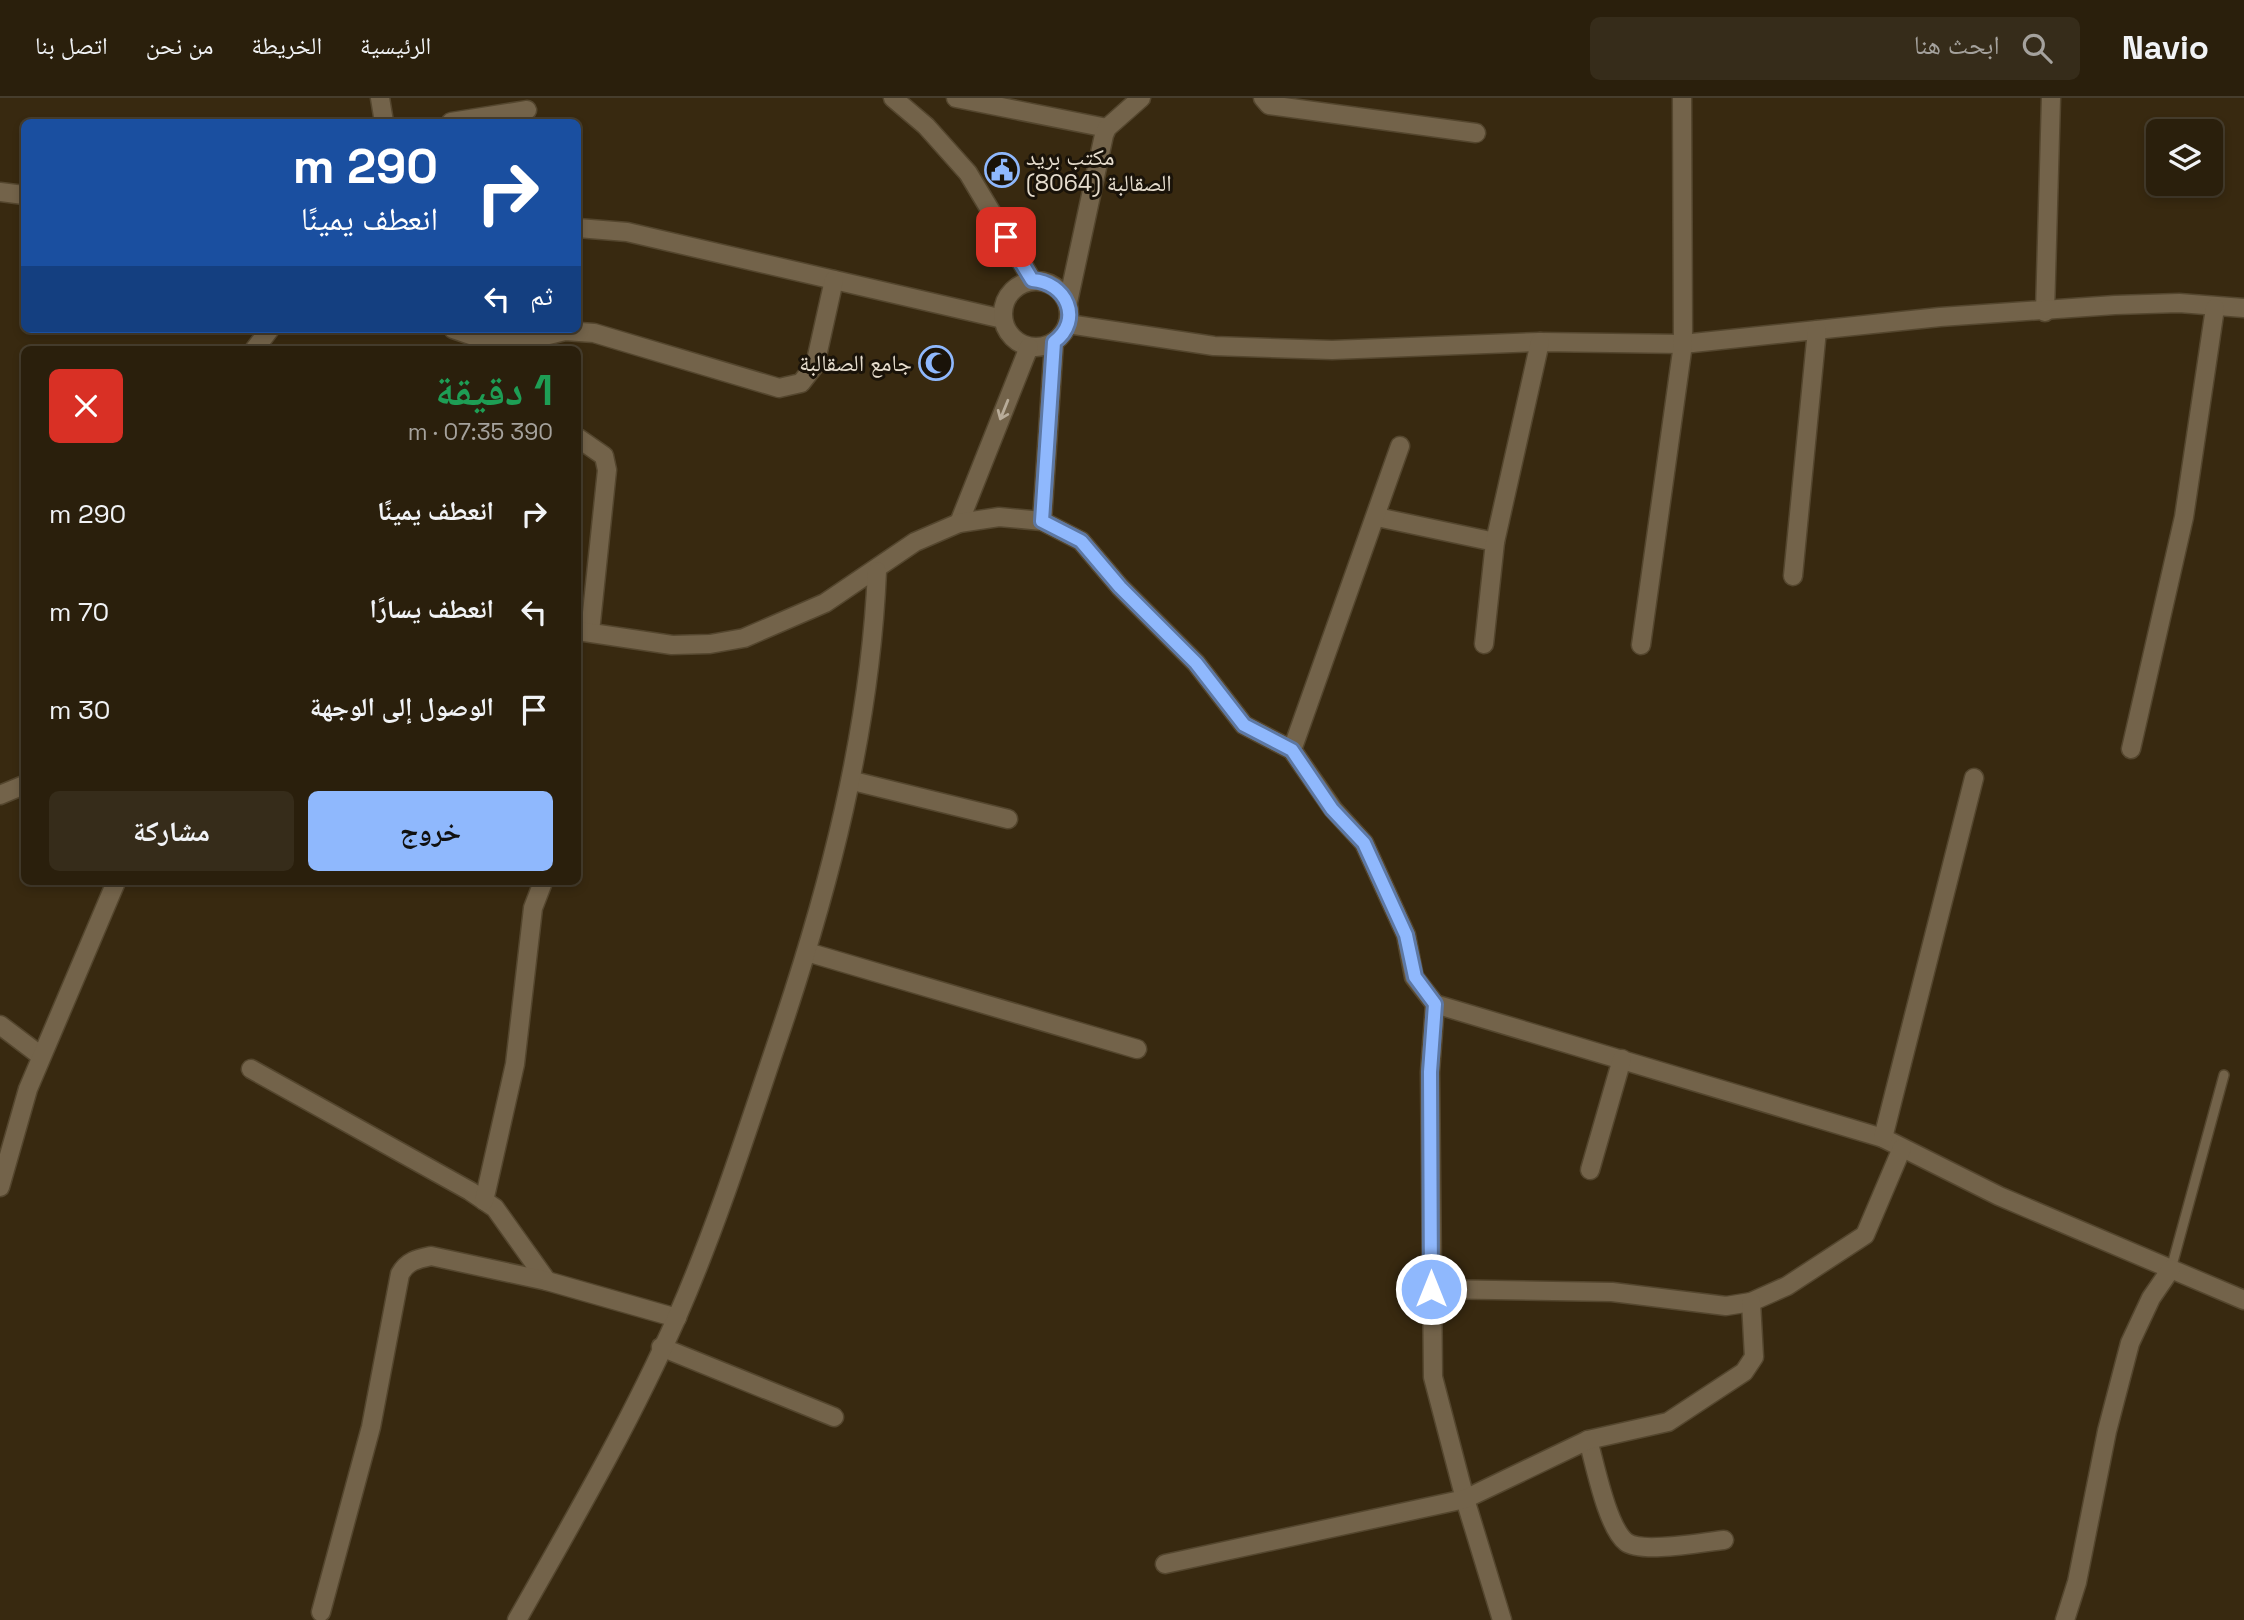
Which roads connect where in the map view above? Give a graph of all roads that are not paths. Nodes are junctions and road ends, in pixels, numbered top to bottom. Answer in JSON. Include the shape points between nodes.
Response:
{"nodes":[{"id":1,"x":380,"y":98,"type":"edge"},
{"id":2,"x":893,"y":98,"type":"edge"},
{"id":3,"x":956,"y":98,"type":"edge"},
{"id":4,"x":1140,"y":98,"type":"edge"},
{"id":5,"x":1263,"y":98,"type":"edge"},
{"id":6,"x":1682,"y":98,"type":"edge"},
{"id":7,"x":2051,"y":98,"type":"edge"},
{"id":8,"x":527,"y":110,"type":"edge"},
{"id":9,"x":384,"y":119,"type":"edge"},
{"id":10,"x":470,"y":119,"type":"edge"},
{"id":11,"x":1107,"y":128,"type":"junction"},
{"id":12,"x":1476,"y":133,"type":"dead end"},
{"id":13,"x":0,"y":192,"type":"edge"},
{"id":14,"x":21,"y":195,"type":"edge"},
{"id":15,"x":581,"y":228,"type":"edge"},
{"id":16,"x":834,"y":280,"type":"junction"},
{"id":17,"x":1032,"y":280,"type":"junction"},
{"id":18,"x":1068,"y":302,"type":"junction"},
{"id":19,"x":2215,"y":308,"type":"junction"},
{"id":20,"x":2244,"y":308,"type":"edge"},
{"id":21,"x":2045,"y":312,"type":"junction"},
{"id":22,"x":1003,"y":319,"type":"junction"},
{"id":23,"x":1068,"y":324,"type":"junction"},
{"id":24,"x":1817,"y":330,"type":"junction"},
{"id":25,"x":581,"y":332,"type":"edge"},
{"id":26,"x":465,"y":333,"type":"edge"},
{"id":27,"x":558,"y":333,"type":"edge"},
{"id":28,"x":541,"y":338,"type":"edge"},
{"id":29,"x":1054,"y":342,"type":"junction"},
{"id":30,"x":1540,"y":342,"type":"junction"},
{"id":31,"x":1684,"y":344,"type":"junction"},
{"id":32,"x":1029,"y":346,"type":"junction"},
{"id":33,"x":581,"y":440,"type":"edge"},
{"id":34,"x":1400,"y":446,"type":"dead end"},
{"id":35,"x":1377,"y":517,"type":"junction"},
{"id":36,"x":1042,"y":521,"type":"junction"},
{"id":37,"x":959,"y":523,"type":"junction"},
{"id":38,"x":1495,"y":542,"type":"junction"},
{"id":39,"x":877,"y":571,"type":"junction"},
{"id":40,"x":1793,"y":576,"type":"dead end"},
{"id":41,"x":584,"y":631,"type":"edge"},
{"id":42,"x":1483,"y":644,"type":"dead end"},
{"id":43,"x":1641,"y":645,"type":"dead end"},
{"id":44,"x":2131,"y":749,"type":"dead end"},
{"id":45,"x":1292,"y":750,"type":"junction"},
{"id":46,"x":1974,"y":778,"type":"dead end"},
{"id":47,"x":853,"y":781,"type":"junction"},
{"id":48,"x":21,"y":786,"type":"edge"},
{"id":49,"x":0,"y":795,"type":"edge"},
{"id":50,"x":1008,"y":819,"type":"dead end"},
{"id":51,"x":115,"y":885,"type":"edge"},
{"id":52,"x":542,"y":885,"type":"edge"},
{"id":53,"x":807,"y":952,"type":"junction"},
{"id":54,"x":1435,"y":1004,"type":"junction"},
{"id":55,"x":0,"y":1024,"type":"edge"},
{"id":56,"x":1138,"y":1049,"type":"dead end"},
{"id":57,"x":41,"y":1056,"type":"junction"},
{"id":58,"x":1622,"y":1059,"type":"junction"},
{"id":59,"x":251,"y":1069,"type":"dead end"},
{"id":60,"x":2224,"y":1075,"type":"dead end"},
{"id":61,"x":1883,"y":1138,"type":"junction"},
{"id":62,"x":1902,"y":1148,"type":"junction"},
{"id":63,"x":1590,"y":1170,"type":"dead end"},
{"id":64,"x":0,"y":1187,"type":"edge"},
{"id":65,"x":484,"y":1201,"type":"junction"},
{"id":66,"x":2171,"y":1269,"type":"junction"},
{"id":67,"x":547,"y":1281,"type":"junction"},
{"id":68,"x":1431,"y":1289,"type":"junction"},
{"id":69,"x":2244,"y":1300,"type":"edge"},
{"id":70,"x":1751,"y":1302,"type":"junction"},
{"id":71,"x":677,"y":1318,"type":"junction"},
{"id":72,"x":661,"y":1347,"type":"junction"},
{"id":73,"x":834,"y":1417,"type":"dead end"},
{"id":74,"x":1588,"y":1440,"type":"junction"},
{"id":75,"x":1465,"y":1499,"type":"junction"},
{"id":76,"x":1724,"y":1540,"type":"dead end"},
{"id":77,"x":1166,"y":1564,"type":"dead end"},
{"id":78,"x":321,"y":1612,"type":"dead end"},
{"id":79,"x":517,"y":1620,"type":"edge"},
{"id":80,"x":1502,"y":1620,"type":"edge"},
{"id":81,"x":2065,"y":1620,"type":"edge"}],
"edges":[{"from":1,"to":9,"type":"street"},
{"from":2,"to":17,"type":"street","via":[[926,126],[968,173]]},
{"from":3,"to":11,"type":"street"},
{"from":4,"to":11,"type":"street"},
{"from":5,"to":12,"type":"street","via":[[1269,105]]},
{"from":6,"to":31,"type":"street"},
{"from":7,"to":21,"type":"street"},
{"from":8,"to":10,"type":"street"},
{"from":11,"to":18,"type":"street"},
{"from":13,"to":14,"type":"street"},
{"from":15,"to":16,"type":"street","via":[[627,232]]},
{"from":16,"to":22,"type":"street"},
{"from":16,"to":25,"type":"street","via":[[815,365],[801,383],[789,387],[779,388]]},
{"from":17,"to":18,"type":"street","via":[[1054,285]]},
{"from":17,"to":22,"type":"street","via":[[1006,298]]},
{"from":18,"to":23,"type":"street"},
{"from":19,"to":20,"type":"street"},
{"from":19,"to":21,"type":"street","via":[[2179,303]]},
{"from":19,"to":44,"type":"street","via":[[2184,517]]},
{"from":21,"to":24,"type":"street"},
{"from":22,"to":32,"type":"street","via":[[1012,337]]},
{"from":23,"to":29,"type":"street"},
{"from":23,"to":30,"type":"street","via":[[1214,346],[1332,350]]},
{"from":24,"to":31,"type":"street"},
{"from":24,"to":40,"type":"street"},
{"from":26,"to":28,"type":"street","via":[[491,342]]},
{"from":27,"to":28,"type":"street"},
{"from":29,"to":32,"type":"street"},
{"from":29,"to":36,"type":"street"},
{"from":30,"to":31,"type":"street"},
{"from":30,"to":38,"type":"street"},
{"from":31,"to":43,"type":"street"},
{"from":32,"to":37,"type":"street","one_way":true},
{"from":33,"to":41,"type":"street","via":[[604,456],[607,470]]},
{"from":34,"to":35,"type":"street"},
{"from":35,"to":38,"type":"street"},
{"from":35,"to":45,"type":"street"},
{"from":36,"to":37,"type":"street","via":[[999,517]]},
{"from":36,"to":45,"type":"street","via":[[1081,541],[1196,663],[1244,725]]},
{"from":37,"to":39,"type":"street","via":[[915,542]]},
{"from":38,"to":42,"type":"street"},
{"from":39,"to":41,"type":"street","via":[[825,603],[744,638],[672,645]]},
{"from":39,"to":47,"type":"street","via":[[872,648]]},
{"from":45,"to":54,"type":"street","via":[[1332,809],[1364,843],[1406,935],[1415,977]]},
{"from":46,"to":61,"type":"street"},
{"from":47,"to":50,"type":"street"},
{"from":47,"to":53,"type":"street"},
{"from":48,"to":49,"type":"street"},
{"from":51,"to":57,"type":"street"},
{"from":52,"to":65,"type":"street","via":[[533,908],[515,1064]]},
{"from":53,"to":56,"type":"street"},
{"from":53,"to":71,"type":"street","via":[[723,1199]]},
{"from":54,"to":58,"type":"street"},
{"from":54,"to":68,"type":"street","via":[[1430,1072]]},
{"from":55,"to":57,"type":"street"},
{"from":57,"to":64,"type":"street"},
{"from":58,"to":61,"type":"street"},
{"from":58,"to":63,"type":"street"},
{"from":59,"to":65,"type":"street"},
{"from":60,"to":66,"type":"lane"},
{"from":61,"to":62,"type":"street"},
{"from":62,"to":66,"type":"street","via":[[1999,1196]]},
{"from":62,"to":70,"type":"street","via":[[1866,1235],[1787,1286]]},
{"from":65,"to":67,"type":"street","via":[[495,1208]]},
{"from":66,"to":69,"type":"street"},
{"from":66,"to":81,"type":"street","via":[[2130,1343]]},
{"from":67,"to":71,"type":"street"},
{"from":67,"to":78,"type":"street","via":[[431,1256],[404,1266],[371,1427]]},
{"from":68,"to":70,"type":"street","via":[[1612,1292],[1726,1306]]},
{"from":68,"to":75,"type":"street","via":[[1433,1377]]},
{"from":70,"to":74,"type":"street","via":[[1754,1357],[1744,1372],[1668,1422]]},
{"from":71,"to":72,"type":"street"},
{"from":72,"to":73,"type":"street"},
{"from":72,"to":79,"type":"street","via":[[632,1413]]},
{"from":74,"to":75,"type":"street"},
{"from":74,"to":76,"type":"street","via":[[1614,1525],[1627,1543],[1645,1548]]},
{"from":75,"to":77,"type":"street"},
{"from":75,"to":80,"type":"street"}]}
